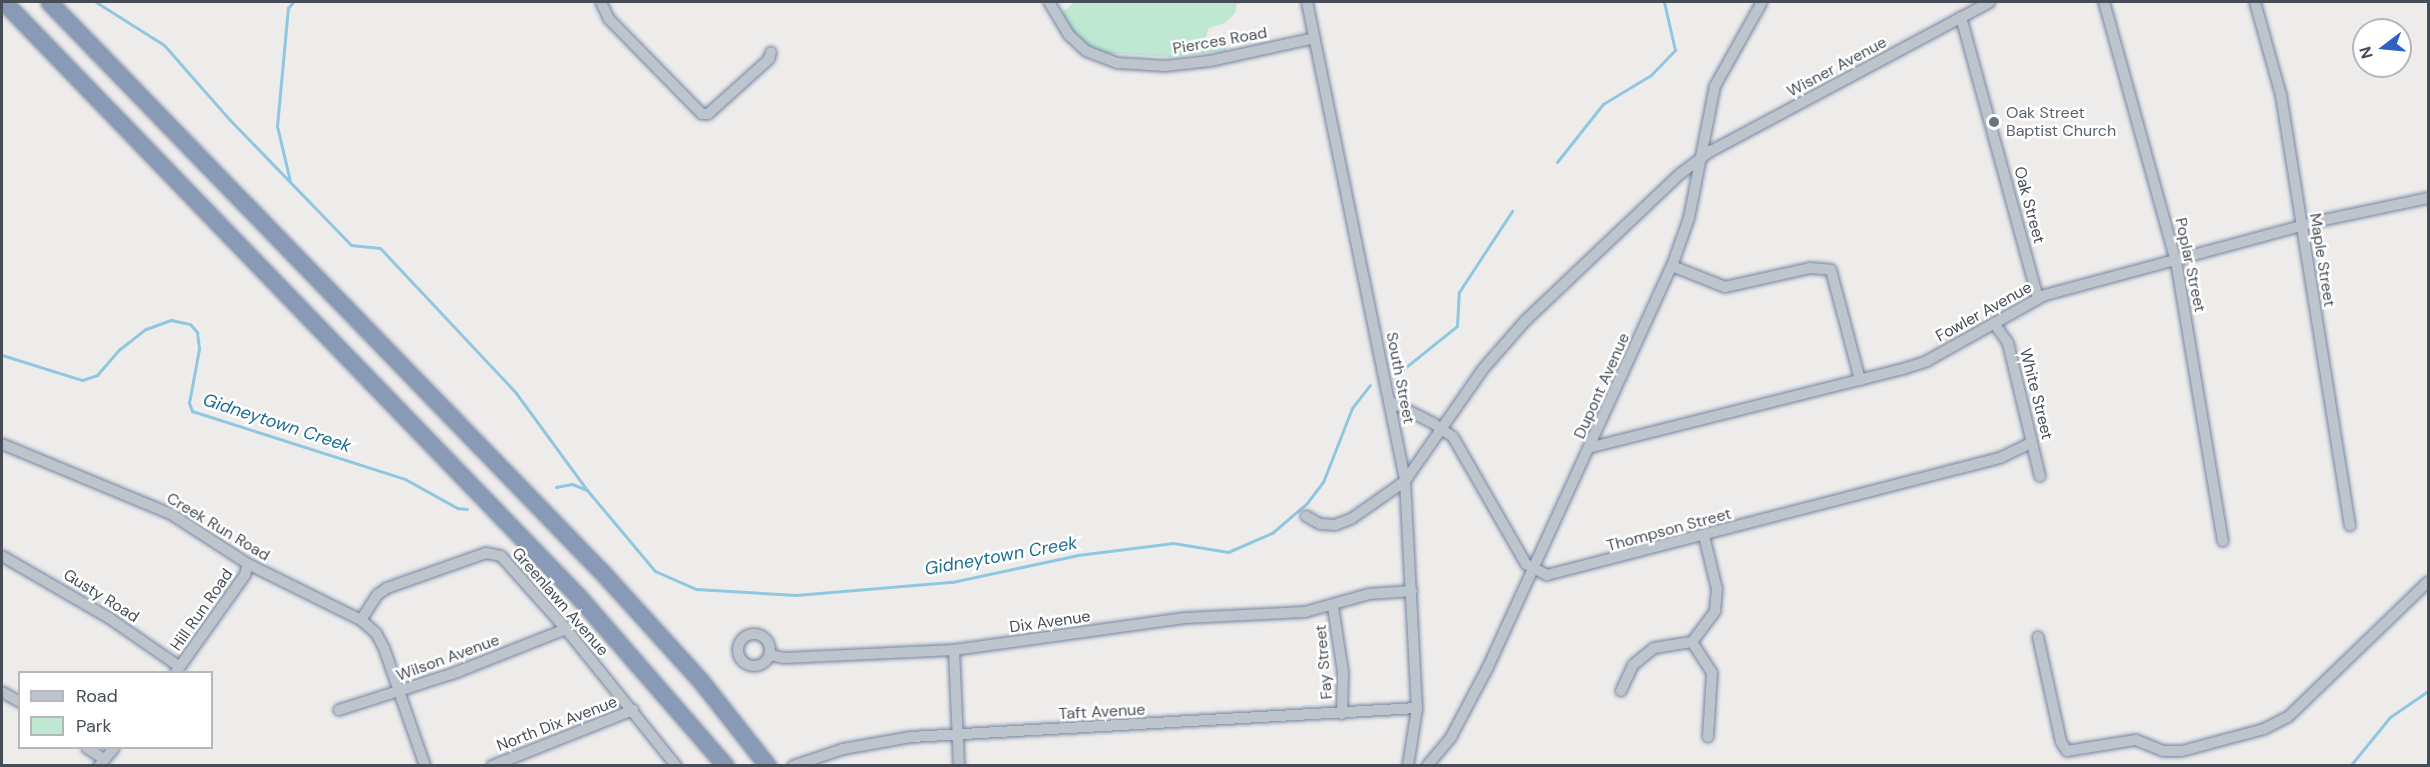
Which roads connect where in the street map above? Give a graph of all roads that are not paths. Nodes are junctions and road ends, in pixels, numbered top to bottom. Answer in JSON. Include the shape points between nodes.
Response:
{"nodes":[{"id":1,"x":4,"y":2,"type":"edge"},
{"id":2,"x":49,"y":2,"type":"edge"},
{"id":3,"x":601,"y":2,"type":"edge"},
{"id":4,"x":1049,"y":2,"type":"edge"},
{"id":5,"x":1307,"y":2,"type":"edge"},
{"id":6,"x":1762,"y":2,"type":"edge"},
{"id":7,"x":1990,"y":2,"type":"edge"},
{"id":8,"x":2104,"y":2,"type":"edge"},
{"id":9,"x":2255,"y":2,"type":"edge"},
{"id":10,"x":1962,"y":17,"type":"junction"},
{"id":11,"x":1315,"y":38,"type":"junction"},
{"id":12,"x":771,"y":52,"type":"dead end"},
{"id":13,"x":1699,"y":160,"type":"junction"},
{"id":14,"x":2428,"y":198,"type":"edge"},
{"id":15,"x":2301,"y":227,"type":"junction"},
{"id":16,"x":2176,"y":261,"type":"junction"},
{"id":17,"x":1672,"y":266,"type":"junction"},
{"id":18,"x":2038,"y":297,"type":"junction"},
{"id":19,"x":1994,"y":322,"type":"junction"},
{"id":20,"x":1860,"y":380,"type":"junction"},
{"id":21,"x":1389,"y":401,"type":"junction"},
{"id":22,"x":1441,"y":427,"type":"junction"},
{"id":23,"x":2031,"y":443,"type":"junction"},
{"id":24,"x":2,"y":444,"type":"edge"},
{"id":25,"x":1592,"y":447,"type":"junction"},
{"id":26,"x":2040,"y":476,"type":"dead end"},
{"id":27,"x":1405,"y":481,"type":"junction"},
{"id":28,"x":1306,"y":516,"type":"dead end"},
{"id":29,"x":2350,"y":525,"type":"dead end"},
{"id":30,"x":1704,"y":536,"type":"junction"},
{"id":31,"x":2223,"y":541,"type":"dead end"},
{"id":32,"x":2,"y":556,"type":"edge"},
{"id":33,"x":248,"y":564,"type":"junction"},
{"id":34,"x":1533,"y":570,"type":"junction"},
{"id":35,"x":2428,"y":582,"type":"edge"},
{"id":36,"x":1412,"y":591,"type":"junction"},
{"id":37,"x":1334,"y":607,"type":"junction"},
{"id":38,"x":361,"y":620,"type":"junction"},
{"id":39,"x":566,"y":629,"type":"junction"},
{"id":40,"x":2038,"y":637,"type":"dead end"},
{"id":41,"x":1692,"y":642,"type":"junction"},
{"id":42,"x":954,"y":650,"type":"junction"},
{"id":43,"x":770,"y":655,"type":"dead end"},
{"id":44,"x":178,"y":670,"type":"edge"},
{"id":45,"x":1620,"y":691,"type":"dead end"},
{"id":46,"x":2,"y":692,"type":"edge"},
{"id":47,"x":399,"y":692,"type":"junction"},
{"id":48,"x":18,"y":701,"type":"edge"},
{"id":49,"x":1417,"y":708,"type":"junction"},
{"id":50,"x":339,"y":710,"type":"dead end"},
{"id":51,"x":633,"y":710,"type":"junction"},
{"id":52,"x":1342,"y":714,"type":"junction"},
{"id":53,"x":956,"y":736,"type":"junction"},
{"id":54,"x":1708,"y":737,"type":"dead end"},
{"id":55,"x":89,"y":749,"type":"edge"},
{"id":56,"x":112,"y":749,"type":"edge"},
{"id":57,"x":102,"y":762,"type":"edge"},
{"id":58,"x":424,"y":765,"type":"edge"},
{"id":59,"x":492,"y":765,"type":"edge"},
{"id":60,"x":676,"y":765,"type":"edge"},
{"id":61,"x":726,"y":765,"type":"edge"},
{"id":62,"x":768,"y":765,"type":"edge"},
{"id":63,"x":793,"y":765,"type":"edge"},
{"id":64,"x":959,"y":765,"type":"edge"},
{"id":65,"x":1408,"y":765,"type":"edge"},
{"id":66,"x":1427,"y":765,"type":"edge"}],
"edges":[{"from":1,"to":61,"type":"highway","via":[[578,596]]},
{"from":2,"to":62,"type":"highway","via":[[602,572]]},
{"from":3,"to":12,"type":"street","via":[[614,24],[702,114],[708,114],[769,60]]},
{"from":4,"to":11,"type":"street","name":"Pierces Road","via":[[1069,35],[1086,51],[1118,63],[1165,66],[1210,61]]},
{"from":5,"to":11,"type":"street","name":"South Street"},
{"from":6,"to":13,"type":"street","name":"Dupont Avenue","via":[[1715,86]]},
{"from":7,"to":10,"type":"street","name":"Wisner Avenue"},
{"from":8,"to":16,"type":"street","name":"Poplar Street"},
{"from":9,"to":15,"type":"street","name":"Maple Street","via":[[2281,95]]},
{"from":10,"to":13,"type":"street","name":"Wisner Avenue"},
{"from":10,"to":18,"type":"street","name":"Oak Street"},
{"from":11,"to":21,"type":"street","name":"South Street"},
{"from":13,"to":17,"type":"street","name":"Dupont Avenue","via":[[1689,218]]},
{"from":13,"to":22,"type":"street","name":"Wisner Avenue","via":[[1663,189],[1525,321]]},
{"from":14,"to":15,"type":"street","name":"Fowler Avenue"},
{"from":15,"to":16,"type":"street","name":"Fowler Avenue"},
{"from":15,"to":29,"type":"street","name":"Maple Street"},
{"from":16,"to":18,"type":"street","name":"Fowler Avenue"},
{"from":16,"to":31,"type":"street","name":"Poplar Street"},
{"from":17,"to":20,"type":"street","via":[[1725,287],[1810,268],[1830,270]]},
{"from":17,"to":25,"type":"street","name":"Dupont Avenue"},
{"from":18,"to":19,"type":"street","name":"Fowler Avenue"},
{"from":19,"to":20,"type":"street","name":"Fowler Avenue","via":[[1928,361]]},
{"from":19,"to":23,"type":"street","name":"White Street","via":[[2008,343],[2031,429]]},
{"from":20,"to":25,"type":"street","name":"Fowler Avenue"},
{"from":21,"to":22,"type":"street"},
{"from":21,"to":27,"type":"street","name":"South Street"},
{"from":22,"to":27,"type":"street","name":"Wisner Avenue"},
{"from":22,"to":34,"type":"street","via":[[1453,437]]},
{"from":23,"to":26,"type":"street","name":"White Street"},
{"from":23,"to":30,"type":"street","name":"Thompson Street","via":[[2002,457]]},
{"from":24,"to":33,"type":"street","name":"Creek Run Road","via":[[171,514]]},
{"from":25,"to":34,"type":"street","name":"Dupont Avenue"},
{"from":27,"to":28,"type":"street","via":[[1351,519],[1335,525],[1320,524]]},
{"from":27,"to":36,"type":"street","name":"South Street"},
{"from":30,"to":34,"type":"street","name":"Thompson Street","via":[[1561,574]]},
{"from":30,"to":41,"type":"street","via":[[1718,602],[1710,621]]},
{"from":32,"to":44,"type":"street","name":"Gusty Road","via":[[109,618]]},
{"from":33,"to":38,"type":"street","name":"Creek Run Road"},
{"from":33,"to":44,"type":"street","name":"Hill Run Road","via":[[245,575]]},
{"from":34,"to":66,"type":"street","name":"Dupont Avenue","via":[[1451,737]]},
{"from":35,"to":40,"type":"street","via":[[2288,717],[2264,729],[2182,751],[2163,751],[2136,740],[2067,751],[2061,742]]},
{"from":36,"to":37,"type":"street","name":"Dix Avenue","via":[[1369,594]]},
{"from":36,"to":49,"type":"street","name":"South Street"},
{"from":37,"to":42,"type":"street","name":"Dix Avenue","via":[[1185,618]]},
{"from":37,"to":52,"type":"street","name":"Fay Street","via":[[1343,672]]},
{"from":38,"to":39,"type":"street","name":"Greenlawn Avenue","via":[[377,595],[387,588],[495,554],[508,562]]},
{"from":38,"to":47,"type":"street","name":"Creek Run Road","via":[[378,637]]},
{"from":39,"to":47,"type":"street","name":"Wilson Avenue"},
{"from":39,"to":51,"type":"street","name":"Greenlawn Avenue"},
{"from":41,"to":45,"type":"street","via":[[1654,648],[1633,665]]},
{"from":41,"to":54,"type":"street","via":[[1712,673]]},
{"from":42,"to":43,"type":"street","name":"Dix Avenue","via":[[784,658]]},
{"from":42,"to":53,"type":"street"},
{"from":46,"to":48,"type":"street"},
{"from":47,"to":50,"type":"street","name":"Wilson Avenue"},
{"from":47,"to":58,"type":"street"},
{"from":49,"to":52,"type":"street","name":"Taft Avenue"},
{"from":49,"to":65,"type":"street","name":"South Street"},
{"from":51,"to":59,"type":"street","name":"North Dix Avenue"},
{"from":51,"to":60,"type":"street","name":"Greenlawn Avenue"},
{"from":52,"to":53,"type":"street","name":"Taft Avenue"},
{"from":53,"to":63,"type":"street","name":"Taft Avenue","via":[[874,742]]},
{"from":53,"to":64,"type":"street"},
{"from":55,"to":57,"type":"street"},
{"from":56,"to":57,"type":"street"}]}
